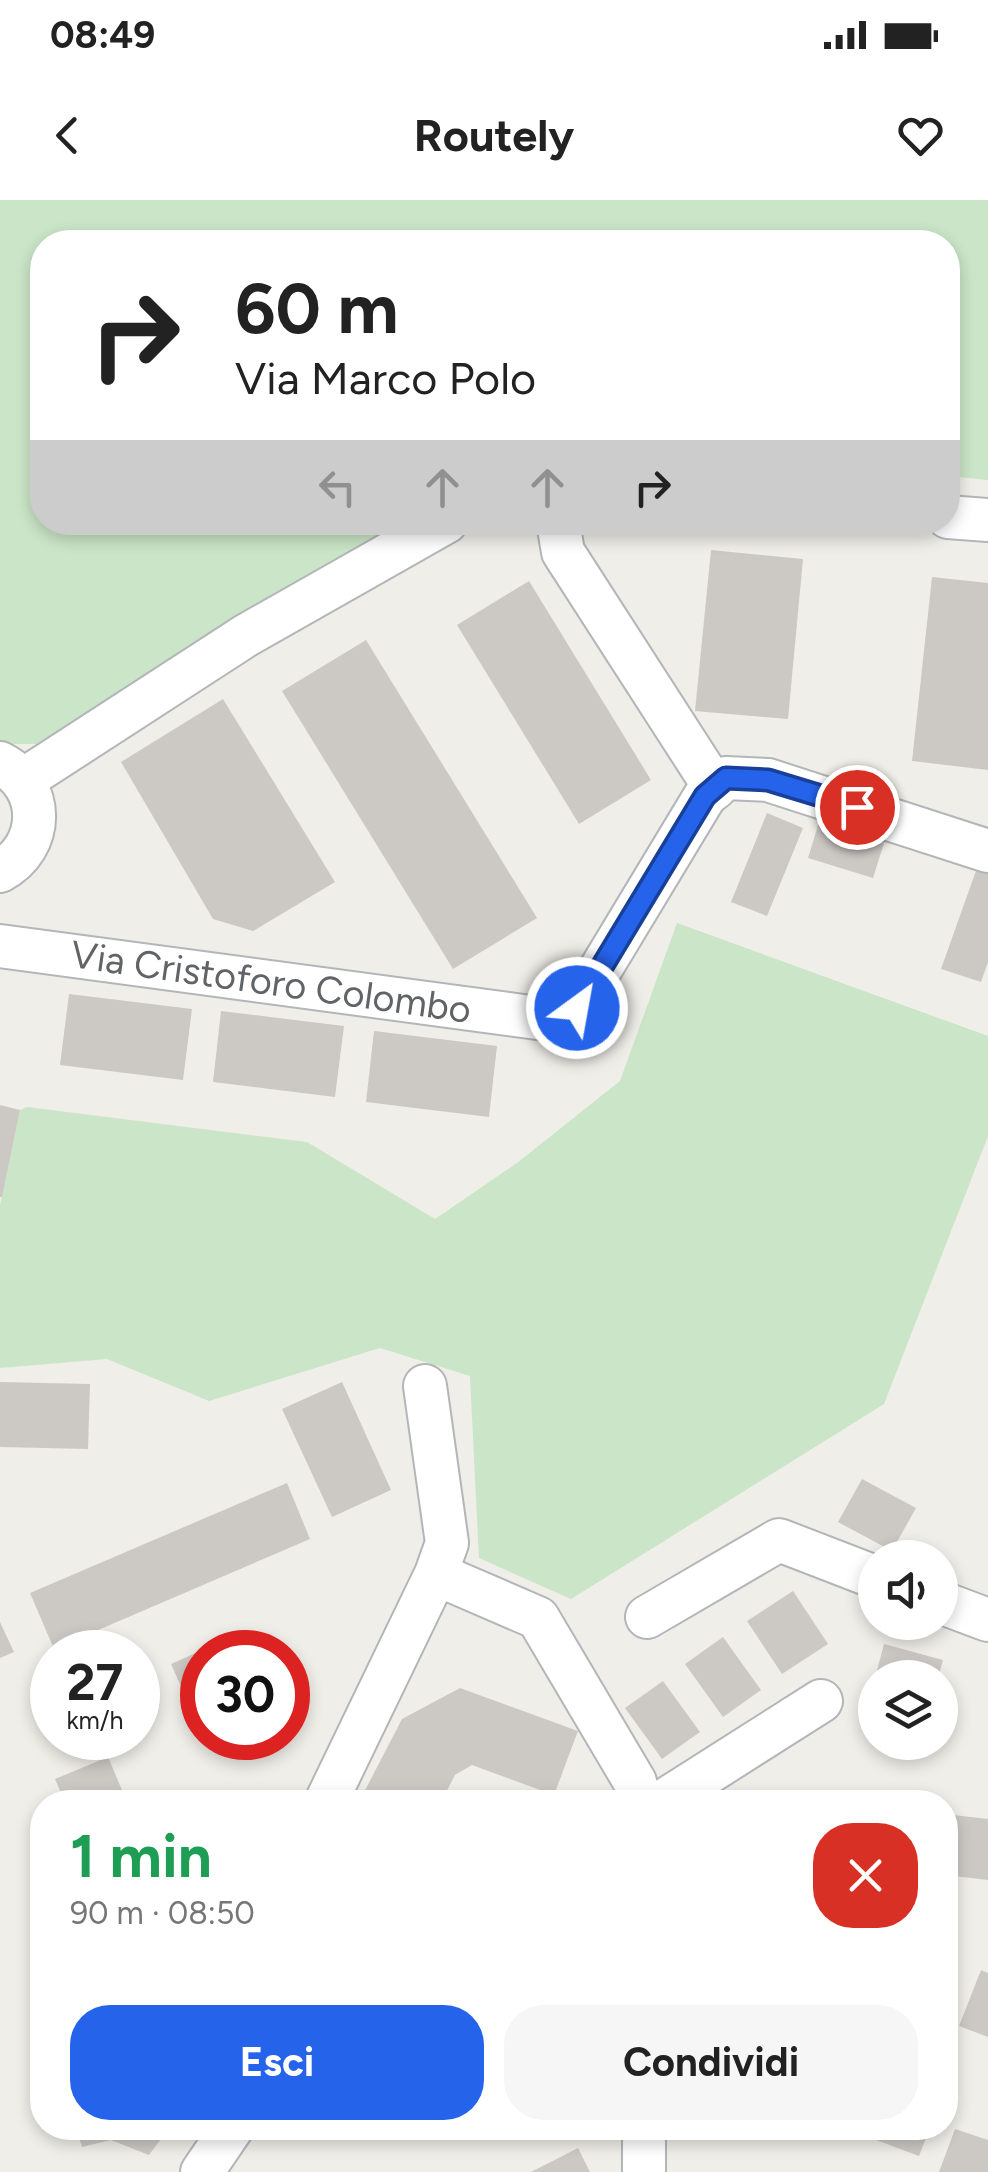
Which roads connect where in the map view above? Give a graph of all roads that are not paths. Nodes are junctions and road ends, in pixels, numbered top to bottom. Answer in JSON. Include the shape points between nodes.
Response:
{"nodes":[{"id":1,"x":960,"y":518,"type":"edge"},
{"id":2,"x":988,"y":520,"type":"edge"},
{"id":3,"x":423,"y":535,"type":"edge"},
{"id":4,"x":560,"y":535,"type":"edge"},
{"id":5,"x":12,"y":771,"type":"edge"},
{"id":6,"x":715,"y":788,"type":"junction"},
{"id":7,"x":988,"y":851,"type":"edge"},
{"id":8,"x":0,"y":870,"type":"edge"},
{"id":9,"x":0,"y":946,"type":"edge"},
{"id":10,"x":425,"y":1386,"type":"dead end"},
{"id":11,"x":858,"y":1570,"type":"edge"},
{"id":12,"x":436,"y":1574,"type":"junction"},
{"id":13,"x":958,"y":1609,"type":"edge"},
{"id":14,"x":647,"y":1617,"type":"dead end"},
{"id":15,"x":988,"y":1620,"type":"edge"},
{"id":16,"x":821,"y":1701,"type":"dead end"},
{"id":17,"x":332,"y":1790,"type":"edge"},
{"id":18,"x":637,"y":1790,"type":"edge"},
{"id":19,"x":681,"y":1790,"type":"edge"},
{"id":20,"x":224,"y":2140,"type":"edge"},
{"id":21,"x":644,"y":2140,"type":"edge"},
{"id":22,"x":202,"y":2172,"type":"edge"},
{"id":23,"x":644,"y":2172,"type":"edge"}],
"edges":[{"from":1,"to":2,"type":"street"},
{"from":3,"to":5,"type":"street"},
{"from":4,"to":6,"type":"street","via":[[563,552]]},
{"from":5,"to":8,"type":"street","via":[[35,813],[26,849]]},
{"from":6,"to":7,"type":"street","via":[[726,778],[768,780]]},
{"from":6,"to":9,"type":"street","name":"Via Cristoforo Colombo","via":[[577,1008],[560,1021]]},
{"from":10,"to":12,"type":"street","via":[[447,1543]]},
{"from":11,"to":14,"type":"street","via":[[779,1540]]},
{"from":12,"to":17,"type":"street"},
{"from":12,"to":18,"type":"street","via":[[538,1618]]},
{"from":13,"to":15,"type":"street"},
{"from":16,"to":19,"type":"street"},
{"from":20,"to":22,"type":"street"},
{"from":21,"to":23,"type":"street"}]}
